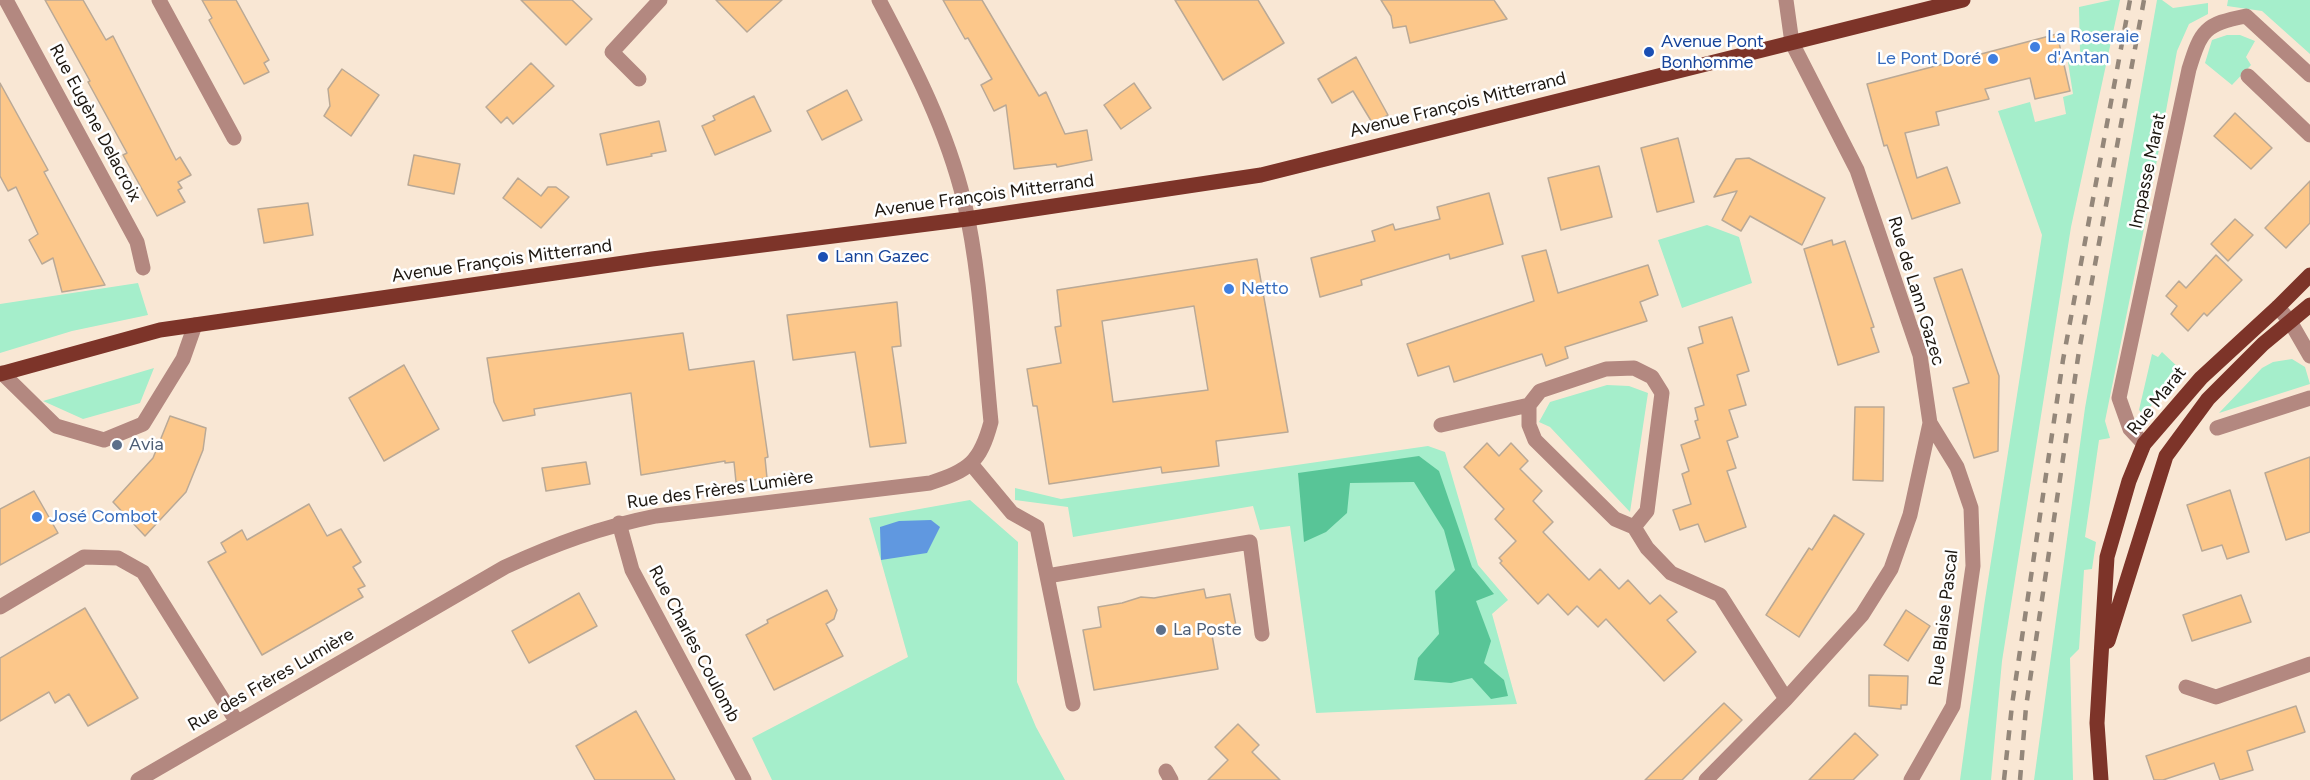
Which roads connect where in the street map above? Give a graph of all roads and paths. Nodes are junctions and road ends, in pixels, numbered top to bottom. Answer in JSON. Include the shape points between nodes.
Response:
{"nodes":[{"id":1,"x":6,"y":0,"type":"edge"},
{"id":2,"x":159,"y":0,"type":"edge"},
{"id":3,"x":660,"y":0,"type":"edge"},
{"id":4,"x":879,"y":0,"type":"edge"},
{"id":5,"x":1785,"y":0,"type":"edge"},
{"id":6,"x":1963,"y":0,"type":"edge"},
{"id":7,"x":1792,"y":43,"type":"junction"},
{"id":8,"x":2310,"y":75,"type":"edge"},
{"id":9,"x":2248,"y":76,"type":"dead end"},
{"id":10,"x":639,"y":79,"type":"dead end"},
{"id":11,"x":2310,"y":135,"type":"edge"},
{"id":12,"x":234,"y":138,"type":"dead end"},
{"id":13,"x":967,"y":219,"type":"junction"},
{"id":14,"x":143,"y":268,"type":"dead end"},
{"id":15,"x":2309,"y":278,"type":"edge"},
{"id":16,"x":2310,"y":305,"type":"edge"},
{"id":17,"x":2278,"y":307,"type":"junction"},
{"id":18,"x":2291,"y":323,"type":"junction"},
{"id":19,"x":195,"y":325,"type":"junction"},
{"id":20,"x":2310,"y":356,"type":"edge"},
{"id":21,"x":1,"y":374,"type":"edge"},
{"id":22,"x":2310,"y":398,"type":"edge"},
{"id":23,"x":1529,"y":405,"type":"junction"},
{"id":24,"x":1930,"y":423,"type":"junction"},
{"id":25,"x":1441,"y":425,"type":"dead end"},
{"id":26,"x":2217,"y":429,"type":"dead end"},
{"id":27,"x":2144,"y":444,"type":"junction"},
{"id":28,"x":972,"y":465,"type":"junction"},
{"id":29,"x":619,"y":524,"type":"junction"},
{"id":30,"x":1634,"y":527,"type":"junction"},
{"id":31,"x":1047,"y":576,"type":"junction"},
{"id":32,"x":0,"y":607,"type":"edge"},
{"id":33,"x":1262,"y":634,"type":"dead end"},
{"id":34,"x":2101,"y":664,"type":"junction"},
{"id":35,"x":2310,"y":664,"type":"edge"},
{"id":36,"x":2186,"y":687,"type":"dead end"},
{"id":37,"x":1786,"y":699,"type":"junction"},
{"id":38,"x":1073,"y":704,"type":"dead end"},
{"id":39,"x":237,"y":722,"type":"junction"},
{"id":40,"x":138,"y":780,"type":"edge"},
{"id":41,"x":744,"y":780,"type":"edge"},
{"id":42,"x":1706,"y":780,"type":"edge"},
{"id":43,"x":1911,"y":780,"type":"edge"},
{"id":44,"x":2101,"y":780,"type":"edge"}],
"edges":[{"from":1,"to":14,"type":"street","name":"Rue Eugène Delacroix","via":[[137,242]]},
{"from":2,"to":12,"type":"street"},
{"from":3,"to":10,"type":"street","via":[[612,52]]},
{"from":4,"to":13,"type":"street","via":[[945,137]]},
{"from":5,"to":7,"type":"street","name":"Rue de Lann Gazec"},
{"from":6,"to":7,"type":"main road","name":"Avenue François Mitterrand"},
{"from":7,"to":13,"type":"main road","name":"Avenue François Mitterrand","via":[[1260,175]]},
{"from":7,"to":24,"type":"street","name":"Rue de Lann Gazec","via":[[1857,170],[1920,355]]},
{"from":8,"to":27,"type":"street","name":"Impasse Marat","via":[[2246,16],[2220,21],[2199,38],[2189,69],[2119,398],[2130,429]]},
{"from":9,"to":11,"type":"street"},
{"from":13,"to":19,"type":"main road","name":"Avenue François Mitterrand","via":[[652,259]]},
{"from":13,"to":28,"type":"street","via":[[991,422],[985,444]]},
{"from":15,"to":17,"type":"main road","name":"Rue Marat"},
{"from":16,"to":18,"type":"main road","name":"Rue Marat"},
{"from":17,"to":18,"type":"street"},
{"from":17,"to":27,"type":"main road","name":"Rue Marat","via":[[2201,378]]},
{"from":18,"to":20,"type":"street"},
{"from":18,"to":34,"type":"main road","name":"Rue Marat","via":[[2263,344],[2208,399],[2166,456]]},
{"from":19,"to":21,"type":"main road","name":"Avenue François Mitterrand","via":[[160,330]]},
{"from":19,"to":21,"type":"street","via":[[183,359],[144,424],[104,441],[56,426]]},
{"from":22,"to":26,"type":"street"},
{"from":23,"to":25,"type":"street"},
{"from":23,"to":30,"type":"street","via":[[1529,425],[1535,440],[1615,519]]},
{"from":23,"to":30,"type":"street","via":[[1540,391],[1606,369],[1634,368],[1652,377],[1662,393],[1647,512]]},
{"from":24,"to":37,"type":"street","name":"Rue de Lann Gazec","via":[[1910,514],[1891,569],[1862,615]]},
{"from":24,"to":43,"type":"street","name":"Rue Blaise Pascal","via":[[1957,467],[1971,508],[1973,566],[1953,706]]},
{"from":27,"to":34,"type":"main road","name":"Rue Marat","via":[[2107,557]]},
{"from":28,"to":29,"type":"street","name":"Rue des Frères Lumière","via":[[930,483],[656,516]]},
{"from":28,"to":31,"type":"street","via":[[1012,513],[1037,527]]},
{"from":29,"to":39,"type":"street","name":"Rue des Frères Lumière","via":[[556,544],[505,567]]},
{"from":29,"to":41,"type":"street","name":"Rue Charles Coulomb","via":[[632,570]]},
{"from":30,"to":37,"type":"street","via":[[1647,548],[1671,573],[1720,595]]},
{"from":31,"to":33,"type":"street","via":[[1250,542]]},
{"from":31,"to":38,"type":"street"},
{"from":32,"to":39,"type":"street","via":[[84,557],[118,558],[143,572]]},
{"from":34,"to":44,"type":"main road","name":"Rue Marat","via":[[2097,723]]},
{"from":35,"to":36,"type":"street","via":[[2216,697]]},
{"from":37,"to":42,"type":"street","name":"Rue de Lann Gazec"},
{"from":39,"to":40,"type":"street","name":"Rue des Frères Lumière"}]}
